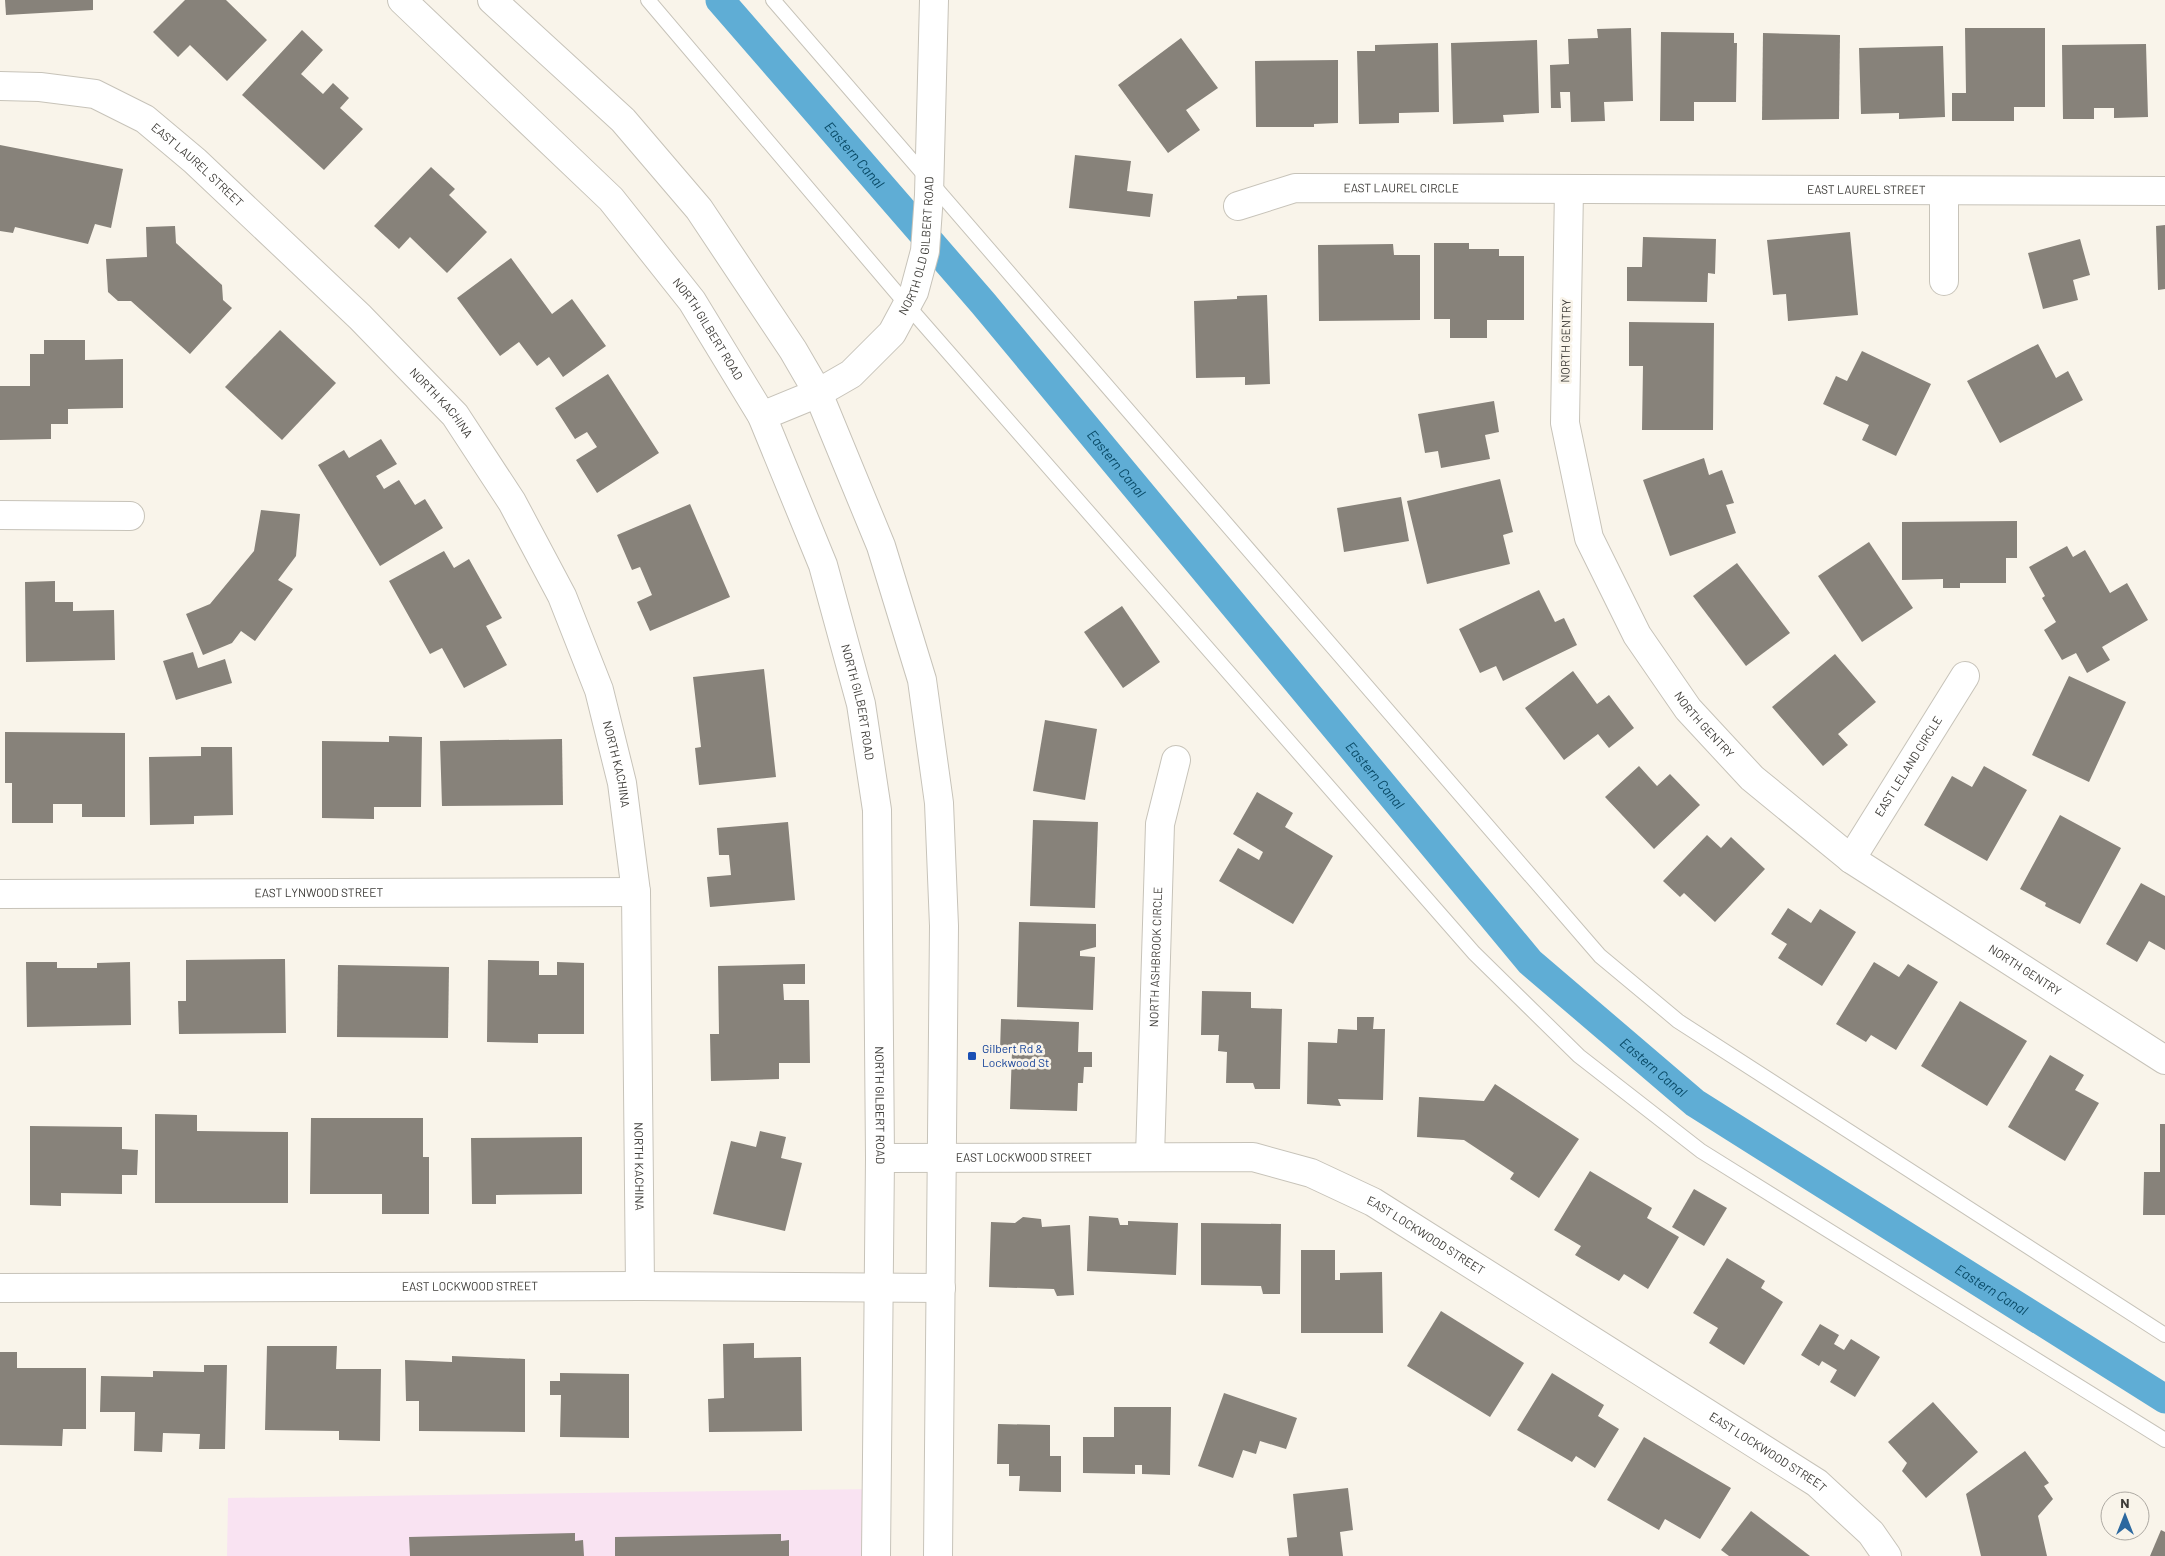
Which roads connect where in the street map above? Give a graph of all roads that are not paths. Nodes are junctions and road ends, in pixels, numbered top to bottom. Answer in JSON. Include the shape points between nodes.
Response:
{"nodes":[{"id":1,"x":402,"y":0,"type":"edge"},
{"id":2,"x":492,"y":0,"type":"edge"},
{"id":3,"x":648,"y":0,"type":"edge"},
{"id":4,"x":773,"y":0,"type":"edge"},
{"id":5,"x":934,"y":0,"type":"edge"},
{"id":6,"x":0,"y":86,"type":"edge"},
{"id":7,"x":929,"y":188,"type":"junction"},
{"id":8,"x":1568,"y":189,"type":"junction"},
{"id":9,"x":1944,"y":191,"type":"junction"},
{"id":10,"x":2165,"y":191,"type":"edge"},
{"id":11,"x":1238,"y":206,"type":"dead end"},
{"id":12,"x":1944,"y":281,"type":"dead end"},
{"id":13,"x":910,"y":298,"type":"junction"},
{"id":14,"x":360,"y":317,"type":"joint"},
{"id":15,"x":818,"y":393,"type":"junction"},
{"id":16,"x":762,"y":416,"type":"junction"},
{"id":17,"x":0,"y":516,"type":"edge"},
{"id":18,"x":130,"y":516,"type":"dead end"},
{"id":19,"x":1965,"y":676,"type":"dead end"},
{"id":20,"x":1176,"y":760,"type":"dead end"},
{"id":21,"x":1851,"y":859,"type":"junction"},
{"id":22,"x":636,"y":892,"type":"junction"},
{"id":23,"x":0,"y":894,"type":"edge"},
{"id":24,"x":2165,"y":1060,"type":"edge"},
{"id":25,"x":1150,"y":1157,"type":"junction"},
{"id":26,"x":880,"y":1158,"type":"junction"},
{"id":27,"x":942,"y":1158,"type":"junction"},
{"id":28,"x":640,"y":1286,"type":"junction"},
{"id":29,"x":0,"y":1288,"type":"edge"},
{"id":30,"x":879,"y":1288,"type":"junction"},
{"id":31,"x":941,"y":1288,"type":"junction"},
{"id":32,"x":2165,"y":1335,"type":"edge"},
{"id":33,"x":2165,"y":1440,"type":"edge"},
{"id":34,"x":876,"y":1556,"type":"edge"},
{"id":35,"x":938,"y":1556,"type":"edge"},
{"id":36,"x":1886,"y":1556,"type":"edge"}],
"edges":[{"from":1,"to":16,"type":"street","name":"NORTH GILBERT ROAD","via":[[611,199],[692,300]]},
{"from":2,"to":15,"type":"street","via":[[623,120],[699,209],[760,298]]},
{"from":3,"to":13,"type":"lane"},
{"from":4,"to":7,"type":"lane"},
{"from":5,"to":7,"type":"street","name":"NORTH OLD GILBERT ROAD"},
{"from":6,"to":14,"type":"street","name":"EAST LAUREL STREET","via":[[95,94],[145,119],[195,160]]},
{"from":7,"to":13,"type":"street","name":"NORTH OLD GILBERT ROAD","via":[[925,251]]},
{"from":7,"to":32,"type":"lane","via":[[1600,956],[1678,1021]]},
{"from":8,"to":9,"type":"street","name":"EAST LAUREL STREET"},
{"from":8,"to":11,"type":"street","name":"EAST LAUREL CIRCLE","via":[[1295,188]]},
{"from":8,"to":21,"type":"street","name":"NORTH GENTRY","via":[[1565,423],[1589,538],[1637,635],[1688,709],[1752,778]]},
{"from":9,"to":10,"type":"street","name":"EAST LAUREL STREET"},
{"from":9,"to":12,"type":"street"},
{"from":13,"to":15,"type":"street","name":"NORTH OLD GILBERT ROAD","via":[[892,333],[851,374]]},
{"from":13,"to":33,"type":"lane","via":[[1474,953],[1579,1056],[1701,1151]]},
{"from":14,"to":22,"type":"street","name":"NORTH KACHINA","via":[[455,415],[512,502],[562,596],[599,690],[622,783]]},
{"from":15,"to":16,"type":"street","name":"NORTH OLD GILBERT ROAD"},
{"from":15,"to":27,"type":"street","via":[[881,546],[922,680],[939,803],[944,926]]},
{"from":16,"to":26,"type":"street","name":"NORTH GILBERT ROAD","via":[[823,565],[861,704],[877,810]]},
{"from":17,"to":18,"type":"street"},
{"from":19,"to":21,"type":"street","name":"EAST LELAND CIRCLE"},
{"from":20,"to":25,"type":"street","name":"NORTH ASHBROOK CIRCLE","via":[[1160,824]]},
{"from":21,"to":24,"type":"street","name":"NORTH GENTRY"},
{"from":22,"to":23,"type":"street","name":"EAST LYNWOOD STREET"},
{"from":22,"to":28,"type":"street","name":"NORTH KACHINA"},
{"from":25,"to":27,"type":"street","name":"EAST LOCKWOOD STREET"},
{"from":25,"to":36,"type":"street","name":"EAST LOCKWOOD STREET","via":[[1254,1157],[1311,1173],[1373,1202],[1817,1484],[1871,1532]]},
{"from":26,"to":27,"type":"street","name":"EAST LOCKWOOD STREET"},
{"from":26,"to":30,"type":"street","name":"NORTH GILBERT ROAD"},
{"from":27,"to":31,"type":"street"},
{"from":28,"to":29,"type":"street","name":"EAST LOCKWOOD STREET"},
{"from":28,"to":30,"type":"street","name":"EAST LOCKWOOD STREET"},
{"from":30,"to":31,"type":"street","name":"EAST LOCKWOOD STREET"},
{"from":30,"to":34,"type":"street","name":"NORTH GILBERT ROAD"},
{"from":31,"to":35,"type":"street"}]}
